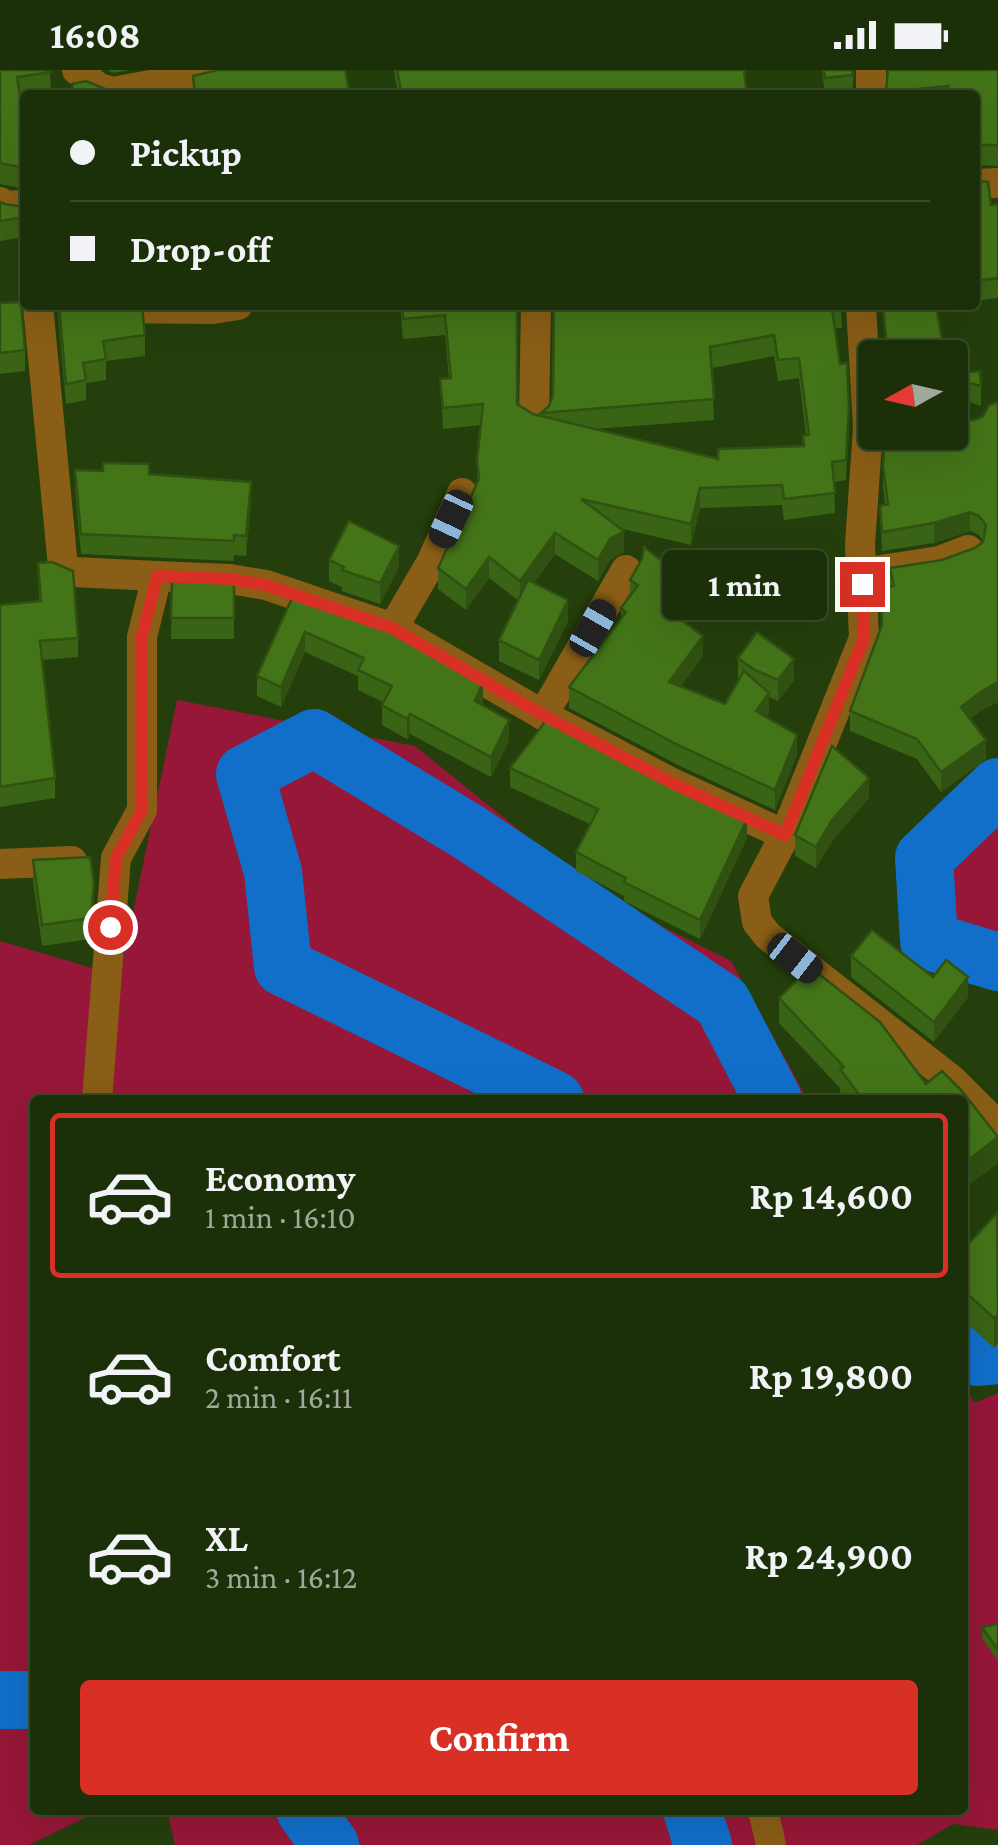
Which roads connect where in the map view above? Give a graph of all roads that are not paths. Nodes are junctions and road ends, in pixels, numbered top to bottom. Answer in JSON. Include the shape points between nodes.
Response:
{"nodes":[{"id":1,"x":76,"y":70,"type":"edge"},
{"id":2,"x":232,"y":70,"type":"edge"},
{"id":3,"x":106,"y":90,"type":"edge"},
{"id":4,"x":124,"y":90,"type":"edge"},
{"id":5,"x":26,"y":310,"type":"edge"},
{"id":6,"x":536,"y":310,"type":"edge"},
{"id":7,"x":861,"y":310,"type":"edge"},
{"id":8,"x":864,"y":340,"type":"edge"},
{"id":9,"x":534,"y":416,"type":"edge"},
{"id":10,"x":869,"y":450,"type":"edge"},
{"id":11,"x":462,"y":494,"type":"dead end"},
{"id":12,"x":968,"y":550,"type":"edge"},
{"id":13,"x":626,"y":570,"type":"dead end"},
{"id":14,"x":862,"y":573,"type":"junction"},
{"id":15,"x":157,"y":576,"type":"junction"},
{"id":16,"x":392,"y":628,"type":"junction"},
{"id":17,"x":543,"y":715,"type":"junction"},
{"id":18,"x":785,"y":835,"type":"junction"},
{"id":19,"x":116,"y":858,"type":"junction"},
{"id":20,"x":0,"y":864,"type":"edge"},
{"id":21,"x":97,"y":1095,"type":"edge"},
{"id":22,"x":996,"y":1120,"type":"edge"},
{"id":23,"x":763,"y":1815,"type":"edge"},
{"id":24,"x":771,"y":1845,"type":"edge"}],
"edges":[{"from":1,"to":3,"type":"street"},
{"from":2,"to":4,"type":"street"},
{"from":5,"to":15,"type":"street","via":[[63,566],[72,572]]},
{"from":6,"to":9,"type":"street"},
{"from":7,"to":8,"type":"street"},
{"from":10,"to":14,"type":"street"},
{"from":11,"to":16,"type":"street"},
{"from":12,"to":14,"type":"street"},
{"from":13,"to":17,"type":"street"},
{"from":14,"to":18,"type":"street","via":[[864,638]]},
{"from":15,"to":16,"type":"street","via":[[266,585]]},
{"from":15,"to":19,"type":"street","via":[[142,637],[142,810]]},
{"from":16,"to":17,"type":"street"},
{"from":17,"to":18,"type":"street"},
{"from":18,"to":22,"type":"street","via":[[754,896],[757,922]]},
{"from":19,"to":20,"type":"street"},
{"from":19,"to":21,"type":"street"},
{"from":23,"to":24,"type":"street"}]}
